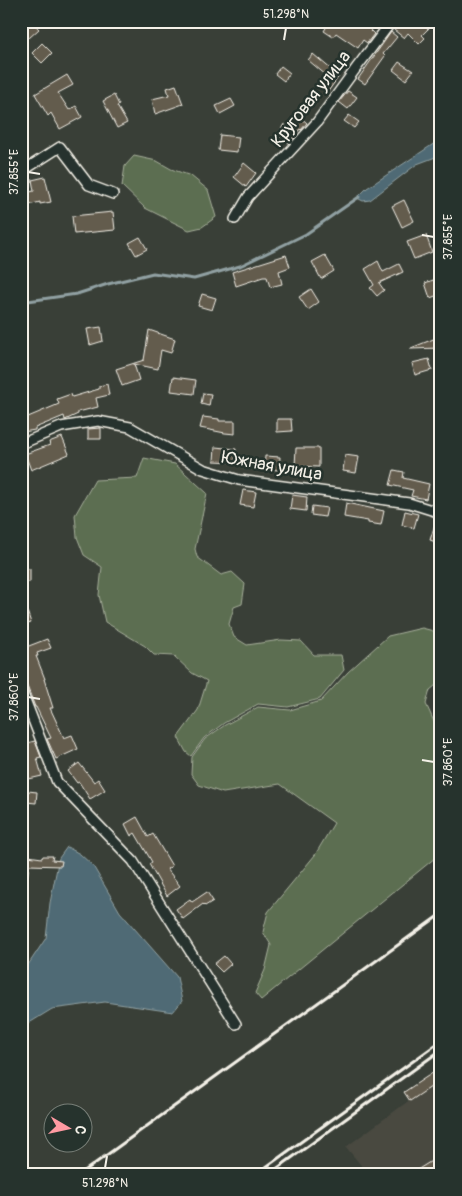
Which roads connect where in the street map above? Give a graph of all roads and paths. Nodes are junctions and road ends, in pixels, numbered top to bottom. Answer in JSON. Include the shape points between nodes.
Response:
{"nodes":[{"id":1,"x":392,"y":21,"type":"edge"},
{"id":2,"x":21,"y":172,"type":"edge"},
{"id":3,"x":113,"y":194,"type":"dead end"},
{"id":4,"x":235,"y":219,"type":"dead end"},
{"id":5,"x":21,"y":444,"type":"edge"},
{"id":6,"x":441,"y":513,"type":"edge"},
{"id":7,"x":21,"y":690,"type":"edge"},
{"id":8,"x":236,"y":1024,"type":"dead end"}],
"edges":[{"from":1,"to":4,"type":"street","name":"Круговая улица","via":[[318,122],[248,197]]},
{"from":2,"to":3,"type":"street","via":[[60,147],[90,185]]},
{"from":5,"to":6,"type":"street","name":"Южная улица","via":[[61,427],[98,421],[130,427],[203,470],[239,480],[409,503]]},
{"from":7,"to":8,"type":"street","via":[[57,782],[133,862]]}]}
